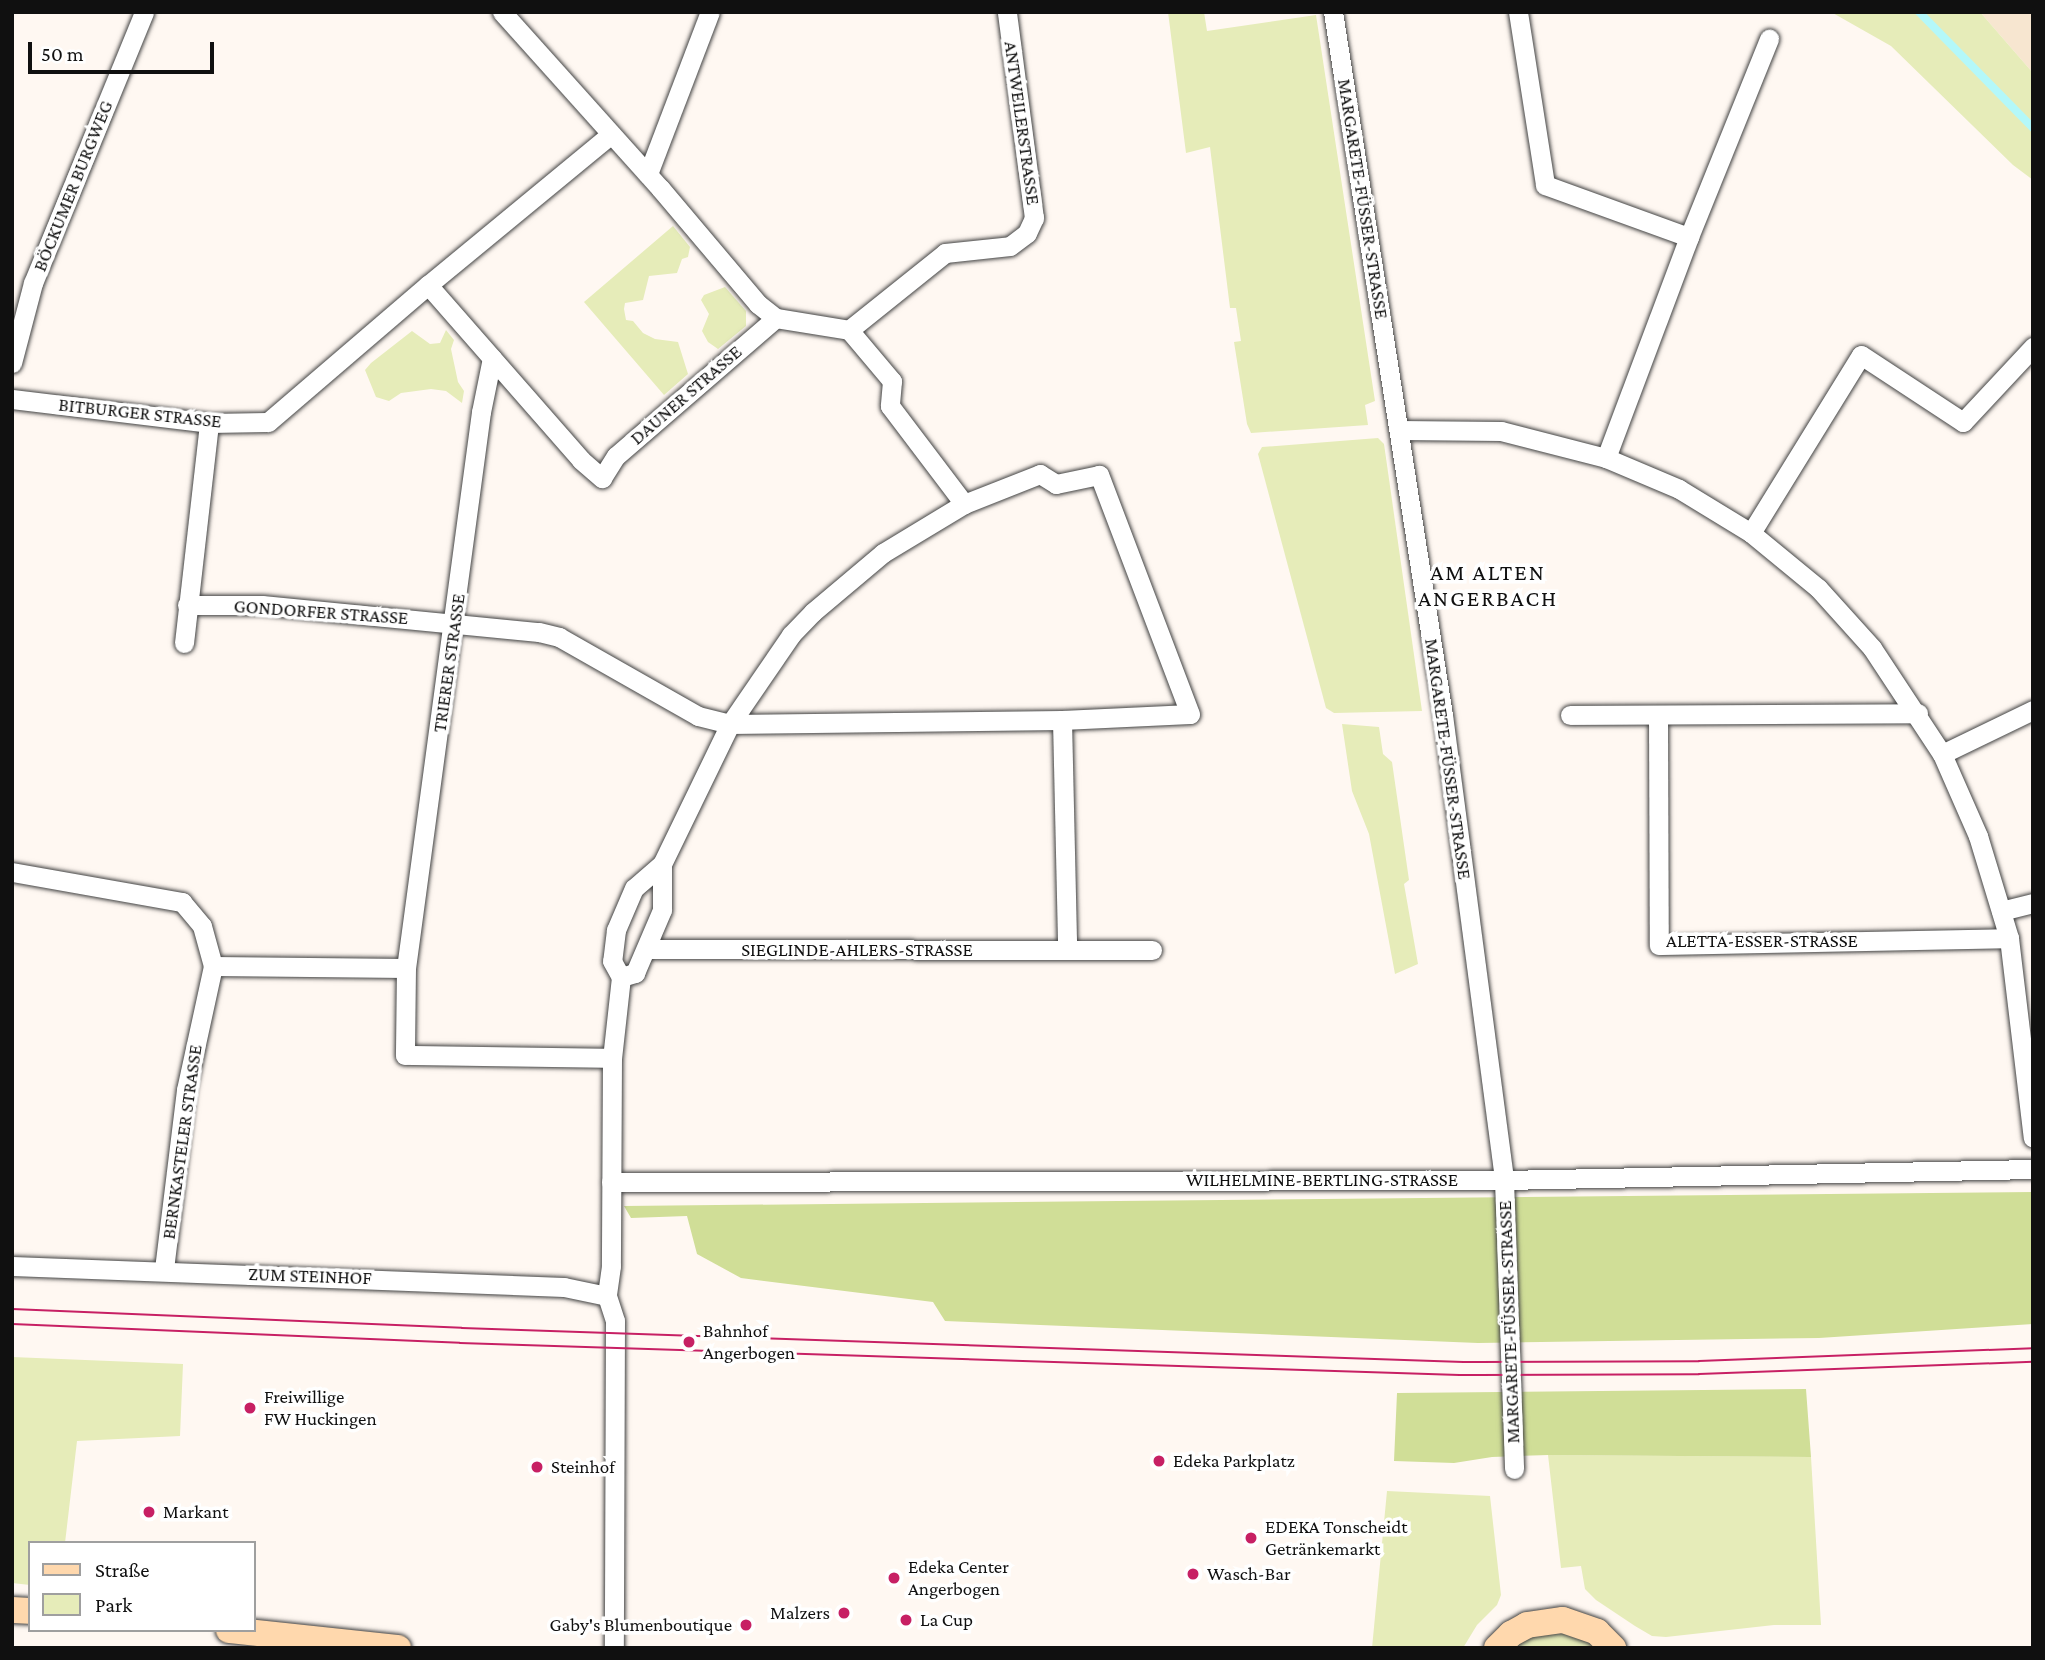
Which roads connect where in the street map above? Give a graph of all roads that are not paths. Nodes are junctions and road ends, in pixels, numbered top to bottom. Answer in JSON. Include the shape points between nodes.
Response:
{"nodes":[{"id":1,"x":144,"y":12,"type":"edge"},
{"id":2,"x":502,"y":12,"type":"edge"},
{"id":3,"x":710,"y":12,"type":"edge"},
{"id":4,"x":1007,"y":12,"type":"edge"},
{"id":5,"x":1334,"y":12,"type":"edge"},
{"id":6,"x":1518,"y":12,"type":"edge"},
{"id":7,"x":1769,"y":39,"type":"dead end"},
{"id":8,"x":610,"y":135,"type":"junction"},
{"id":9,"x":648,"y":174,"type":"junction"},
{"id":10,"x":1689,"y":237,"type":"junction"},
{"id":11,"x":428,"y":285,"type":"junction"},
{"id":12,"x":776,"y":317,"type":"junction"},
{"id":13,"x":849,"y":330,"type":"junction"},
{"id":14,"x":2033,"y":347,"type":"edge"},
{"id":15,"x":492,"y":358,"type":"junction"},
{"id":16,"x":12,"y":363,"type":"edge"},
{"id":17,"x":12,"y":399,"type":"edge"},
{"id":18,"x":209,"y":423,"type":"junction"},
{"id":19,"x":1399,"y":430,"type":"junction"},
{"id":20,"x":1606,"y":458,"type":"junction"},
{"id":21,"x":964,"y":504,"type":"junction"},
{"id":22,"x":1751,"y":533,"type":"junction"},
{"id":23,"x":187,"y":605,"type":"junction"},
{"id":24,"x":454,"y":622,"type":"junction"},
{"id":25,"x":184,"y":643,"type":"dead end"},
{"id":26,"x":2033,"y":710,"type":"edge"},
{"id":27,"x":1918,"y":713,"type":"junction"},
{"id":28,"x":1570,"y":715,"type":"dead end"},
{"id":29,"x":1658,"y":715,"type":"junction"},
{"id":30,"x":1062,"y":720,"type":"junction"},
{"id":31,"x":730,"y":724,"type":"junction"},
{"id":32,"x":1942,"y":754,"type":"junction"},
{"id":33,"x":662,"y":864,"type":"junction"},
{"id":34,"x":12,"y":872,"type":"edge"},
{"id":35,"x":2033,"y":904,"type":"edge"},
{"id":36,"x":2001,"y":911,"type":"junction"},
{"id":37,"x":2009,"y":938,"type":"junction"},
{"id":38,"x":647,"y":949,"type":"junction"},
{"id":39,"x":1067,"y":949,"type":"junction"},
{"id":40,"x":1152,"y":950,"type":"dead end"},
{"id":41,"x":213,"y":966,"type":"junction"},
{"id":42,"x":407,"y":968,"type":"junction"},
{"id":43,"x":621,"y":977,"type":"junction"},
{"id":44,"x":612,"y":1058,"type":"junction"},
{"id":45,"x":2033,"y":1138,"type":"edge"},
{"id":46,"x":2033,"y":1169,"type":"edge"},
{"id":47,"x":1504,"y":1180,"type":"junction"},
{"id":48,"x":611,"y":1182,"type":"junction"},
{"id":49,"x":12,"y":1266,"type":"edge"},
{"id":50,"x":164,"y":1270,"type":"junction"},
{"id":51,"x":607,"y":1296,"type":"junction"},
{"id":52,"x":1514,"y":1469,"type":"dead end"},
{"id":53,"x":248,"y":1632,"type":"edge"},
{"id":54,"x":1615,"y":1646,"type":"edge"},
{"id":55,"x":397,"y":1648,"type":"edge"},
{"id":56,"x":614,"y":1648,"type":"edge"},
{"id":57,"x":1497,"y":1648,"type":"edge"}],
"edges":[{"from":1,"to":16,"type":"street","name":"BÖCKUMER BURGWEG","via":[[33,283]]},
{"from":2,"to":8,"type":"street"},
{"from":3,"to":9,"type":"street"},
{"from":4,"to":13,"type":"street","name":"ANTWEILERSTRASSE","via":[[1034,218],[1027,233],[1010,246],[945,253]]},
{"from":5,"to":19,"type":"street","name":"MARGARETE-FÜSSER-STRASSE"},
{"from":6,"to":10,"type":"street","via":[[1545,184]]},
{"from":7,"to":10,"type":"street"},
{"from":8,"to":9,"type":"street"},
{"from":8,"to":11,"type":"street","name":"BITBURGER STRASSE"},
{"from":9,"to":12,"type":"street","via":[[758,304]]},
{"from":10,"to":20,"type":"street"},
{"from":11,"to":15,"type":"street"},
{"from":11,"to":18,"type":"street","name":"BITBURGER STRASSE","via":[[268,422]]},
{"from":12,"to":13,"type":"street"},
{"from":12,"to":15,"type":"street","name":"DAUNER STRASSE","via":[[616,456],[602,478]]},
{"from":13,"to":21,"type":"street","via":[[892,381],[890,406]]},
{"from":14,"to":22,"type":"street","via":[[1963,422],[1861,355]]},
{"from":15,"to":24,"type":"street","name":"TRIERER STRASSE"},
{"from":17,"to":18,"type":"street","name":"BITBURGER STRASSE"},
{"from":18,"to":23,"type":"street"},
{"from":19,"to":20,"type":"street","via":[[1501,431]]},
{"from":19,"to":47,"type":"street","name":"MARGARETE-FÜSSER-STRASSE","via":[[1443,715]]},
{"from":20,"to":22,"type":"street","via":[[1679,489]]},
{"from":21,"to":30,"type":"street","via":[[1040,474],[1056,484],[1099,475],[1189,714]]},
{"from":21,"to":31,"type":"street","via":[[883,553],[813,612],[784,645]]},
{"from":22,"to":27,"type":"street","via":[[1818,588],[1872,648]]},
{"from":23,"to":24,"type":"street","name":"GONDORFER STRASSE","via":[[262,605]]},
{"from":23,"to":25,"type":"street"},
{"from":24,"to":31,"type":"street","name":"GONDORFER STRASSE","via":[[559,637],[698,716]]},
{"from":24,"to":42,"type":"street","name":"TRIERER STRASSE"},
{"from":26,"to":32,"type":"street"},
{"from":27,"to":29,"type":"street"},
{"from":27,"to":32,"type":"street"},
{"from":28,"to":29,"type":"street"},
{"from":29,"to":37,"type":"street","name":"ALETTA-ESSER-STRASSE","via":[[1658,945]]},
{"from":30,"to":31,"type":"street"},
{"from":30,"to":39,"type":"street"},
{"from":31,"to":33,"type":"street"},
{"from":32,"to":36,"type":"street","via":[[1978,836]]},
{"from":33,"to":38,"type":"street","via":[[662,910]]},
{"from":33,"to":43,"type":"street","via":[[634,888],[615,930],[612,961]]},
{"from":34,"to":41,"type":"street","name":"BERNKASTELER STRASSE","via":[[181,902],[202,926]]},
{"from":35,"to":36,"type":"street"},
{"from":36,"to":37,"type":"street"},
{"from":37,"to":45,"type":"street"},
{"from":38,"to":39,"type":"street","name":"SIEGLINDE-AHLERS-STRASSE"},
{"from":38,"to":43,"type":"street","via":[[635,973]]},
{"from":39,"to":40,"type":"street","name":"SIEGLINDE-AHLERS-STRASSE"},
{"from":41,"to":42,"type":"street"},
{"from":41,"to":50,"type":"street","name":"BERNKASTELER STRASSE","via":[[186,1090]]},
{"from":42,"to":44,"type":"street","name":"TRIERER STRASSE","via":[[405,1055]]},
{"from":43,"to":44,"type":"street"},
{"from":44,"to":48,"type":"street"},
{"from":46,"to":47,"type":"street","name":"WILHELMINE-BERTLING-STRASSE"},
{"from":47,"to":48,"type":"street","name":"WILHELMINE-BERTLING-STRASSE"},
{"from":47,"to":52,"type":"street","name":"MARGARETE-FÜSSER-STRASSE"},
{"from":48,"to":51,"type":"street"},
{"from":49,"to":50,"type":"street","name":"ZUM STEINHOF"},
{"from":50,"to":51,"type":"street","name":"ZUM STEINHOF","via":[[564,1286]]},
{"from":51,"to":56,"type":"street","via":[[614,1321]]},
{"from":53,"to":55,"type":"main road"},
{"from":54,"to":57,"type":"main road","via":[[1580,1624],[1545,1620],[1511,1634]]}]}
